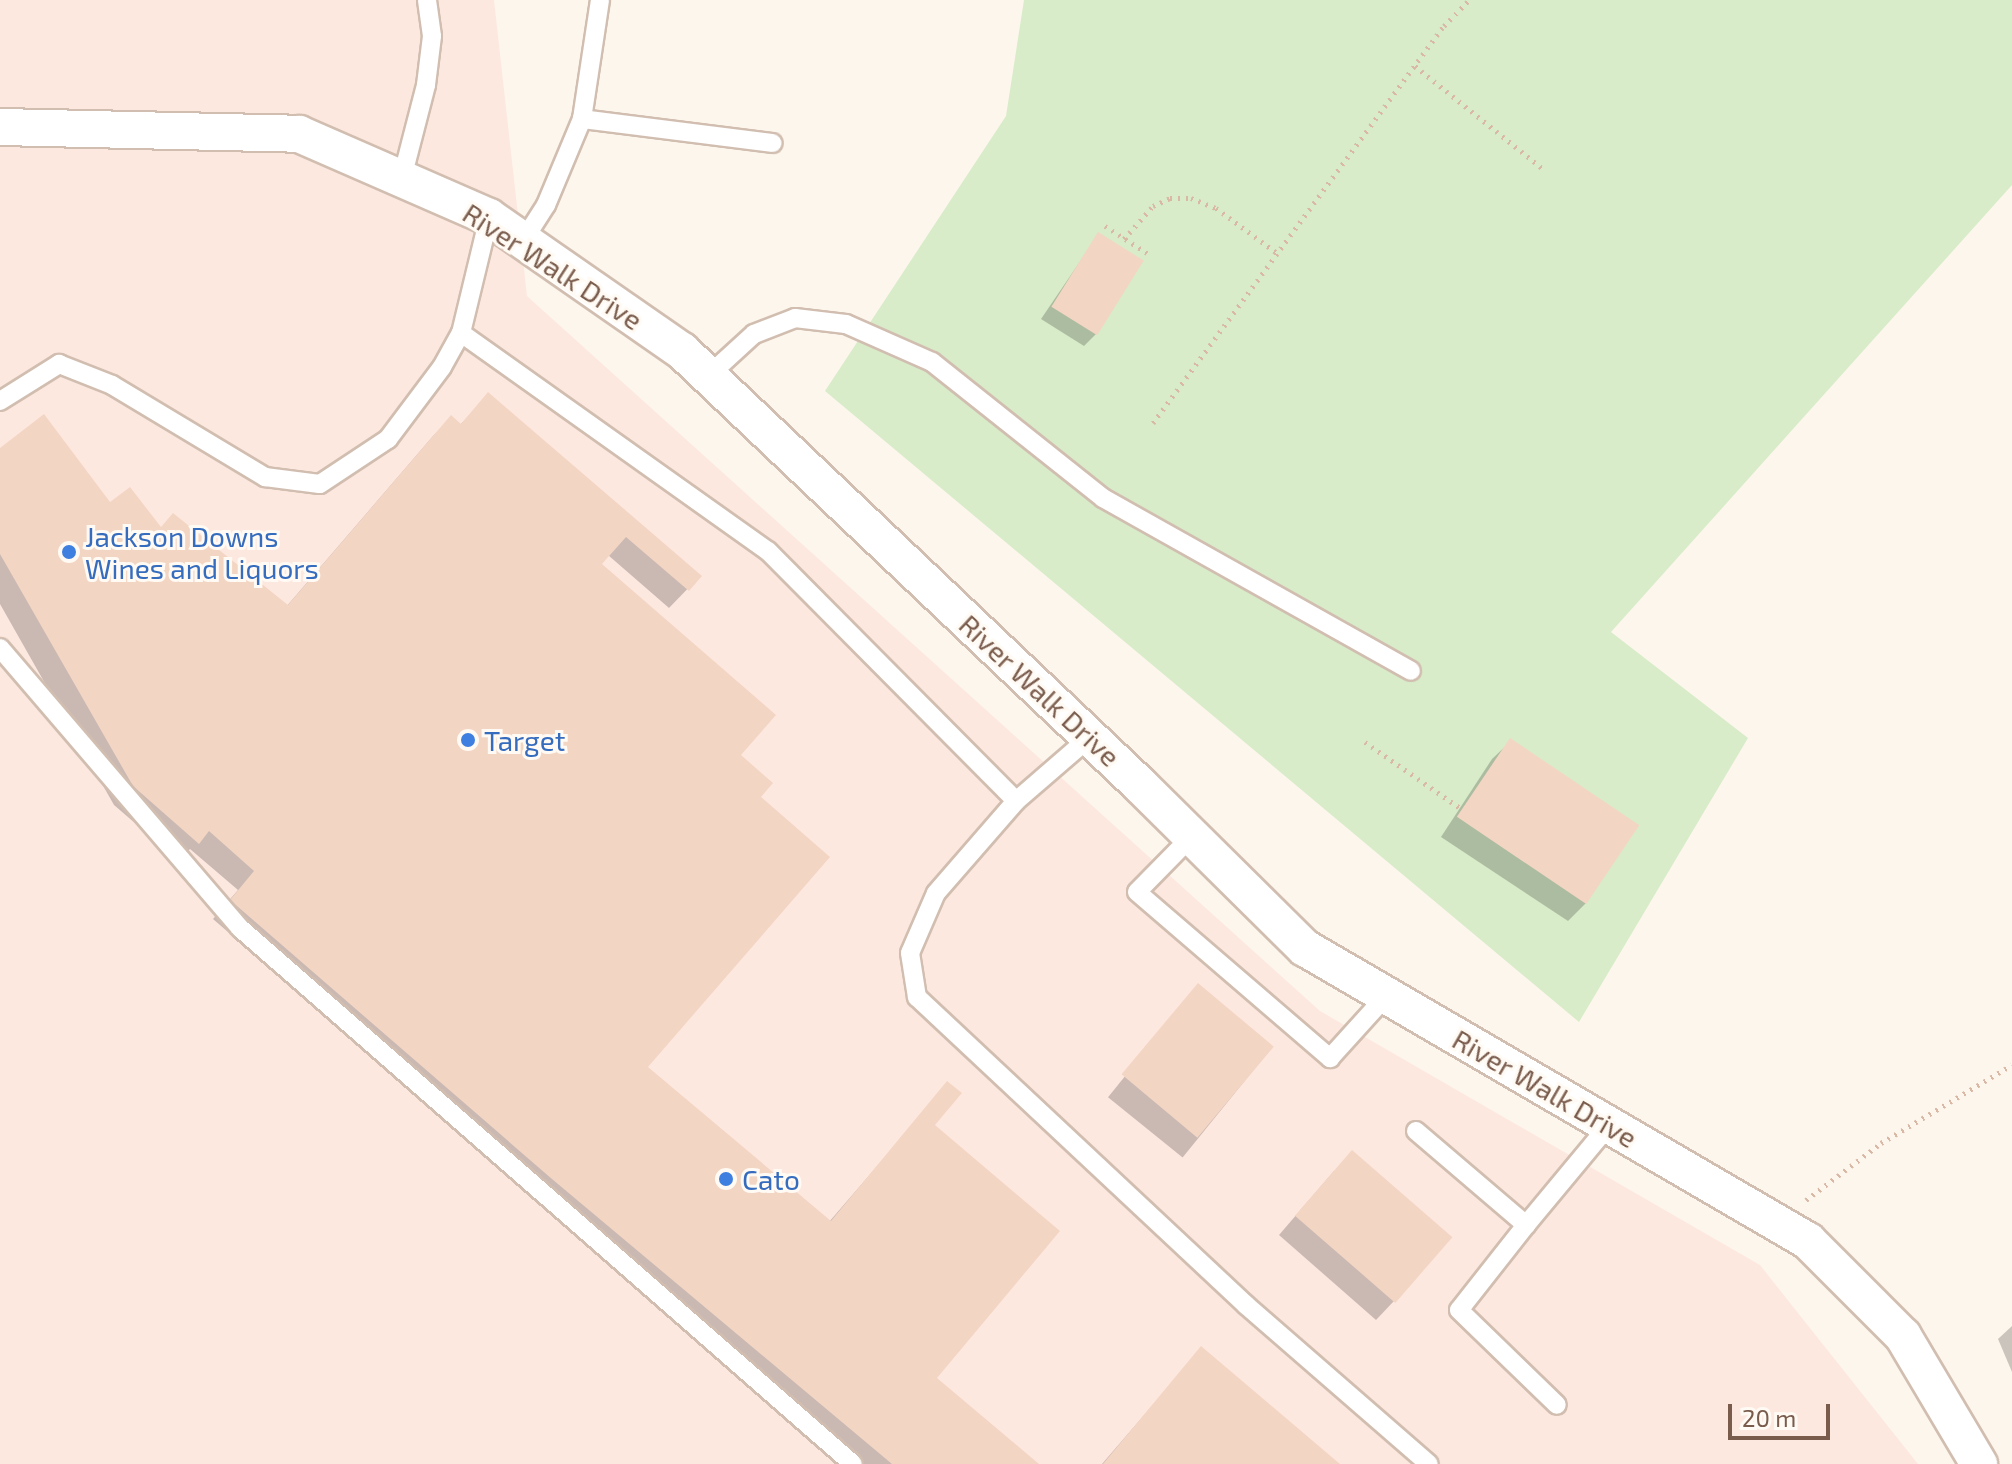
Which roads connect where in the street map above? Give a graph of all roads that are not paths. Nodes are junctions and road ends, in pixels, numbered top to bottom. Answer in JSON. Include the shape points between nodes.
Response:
{"nodes":[{"id":1,"x":427,"y":0,"type":"edge"},
{"id":2,"x":600,"y":0,"type":"edge"},
{"id":3,"x":582,"y":119,"type":"junction"},
{"id":4,"x":0,"y":127,"type":"edge"},
{"id":5,"x":772,"y":143,"type":"dead end"},
{"id":6,"x":402,"y":178,"type":"junction"},
{"id":7,"x":489,"y":217,"type":"junction"},
{"id":8,"x":523,"y":241,"type":"junction"},
{"id":9,"x":461,"y":333,"type":"junction"},
{"id":10,"x":708,"y":376,"type":"junction"},
{"id":11,"x":0,"y":401,"type":"edge"},
{"id":12,"x":0,"y":648,"type":"edge"},
{"id":13,"x":1411,"y":671,"type":"dead end"},
{"id":14,"x":1090,"y":737,"type":"junction"},
{"id":15,"x":1016,"y":801,"type":"junction"},
{"id":16,"x":1192,"y":836,"type":"junction"},
{"id":17,"x":1386,"y":996,"type":"junction"},
{"id":18,"x":1609,"y":1125,"type":"junction"},
{"id":19,"x":1416,"y":1131,"type":"dead end"},
{"id":20,"x":1526,"y":1225,"type":"junction"},
{"id":21,"x":1557,"y":1405,"type":"dead end"},
{"id":22,"x":853,"y":1464,"type":"edge"},
{"id":23,"x":1429,"y":1464,"type":"edge"},
{"id":24,"x":1979,"y":1464,"type":"edge"}],
"edges":[{"from":1,"to":6,"type":"lane","via":[[432,36],[426,85]]},
{"from":2,"to":3,"type":"lane"},
{"from":3,"to":5,"type":"lane"},
{"from":3,"to":8,"type":"lane","via":[[546,205]]},
{"from":4,"to":6,"type":"street","name":"River Walk Drive","via":[[299,134]]},
{"from":6,"to":7,"type":"street","name":"River Walk Drive"},
{"from":7,"to":8,"type":"street","name":"River Walk Drive"},
{"from":7,"to":9,"type":"lane"},
{"from":8,"to":10,"type":"street","name":"River Walk Drive","via":[[682,351]]},
{"from":9,"to":11,"type":"lane","via":[[388,439],[320,484],[265,477],[112,385],[59,364]]},
{"from":9,"to":15,"type":"lane","via":[[768,551]]},
{"from":10,"to":13,"type":"lane","via":[[754,334],[795,318],[846,324],[932,362],[1103,498]]},
{"from":10,"to":14,"type":"street","name":"River Walk Drive"},
{"from":12,"to":22,"type":"lane","via":[[240,928]]},
{"from":14,"to":15,"type":"lane"},
{"from":14,"to":16,"type":"street","name":"River Walk Drive"},
{"from":15,"to":23,"type":"lane","via":[[936,893],[910,953],[917,997],[1246,1305]]},
{"from":16,"to":17,"type":"street","name":"River Walk Drive","via":[[1305,948]]},
{"from":16,"to":17,"type":"lane","via":[[1137,892],[1330,1058]]},
{"from":17,"to":18,"type":"street","name":"River Walk Drive"},
{"from":18,"to":20,"type":"lane"},
{"from":18,"to":24,"type":"street","name":"River Walk Drive","via":[[1808,1241],[1903,1336]]},
{"from":19,"to":20,"type":"lane"},
{"from":20,"to":21,"type":"lane","via":[[1459,1310]]}]}
